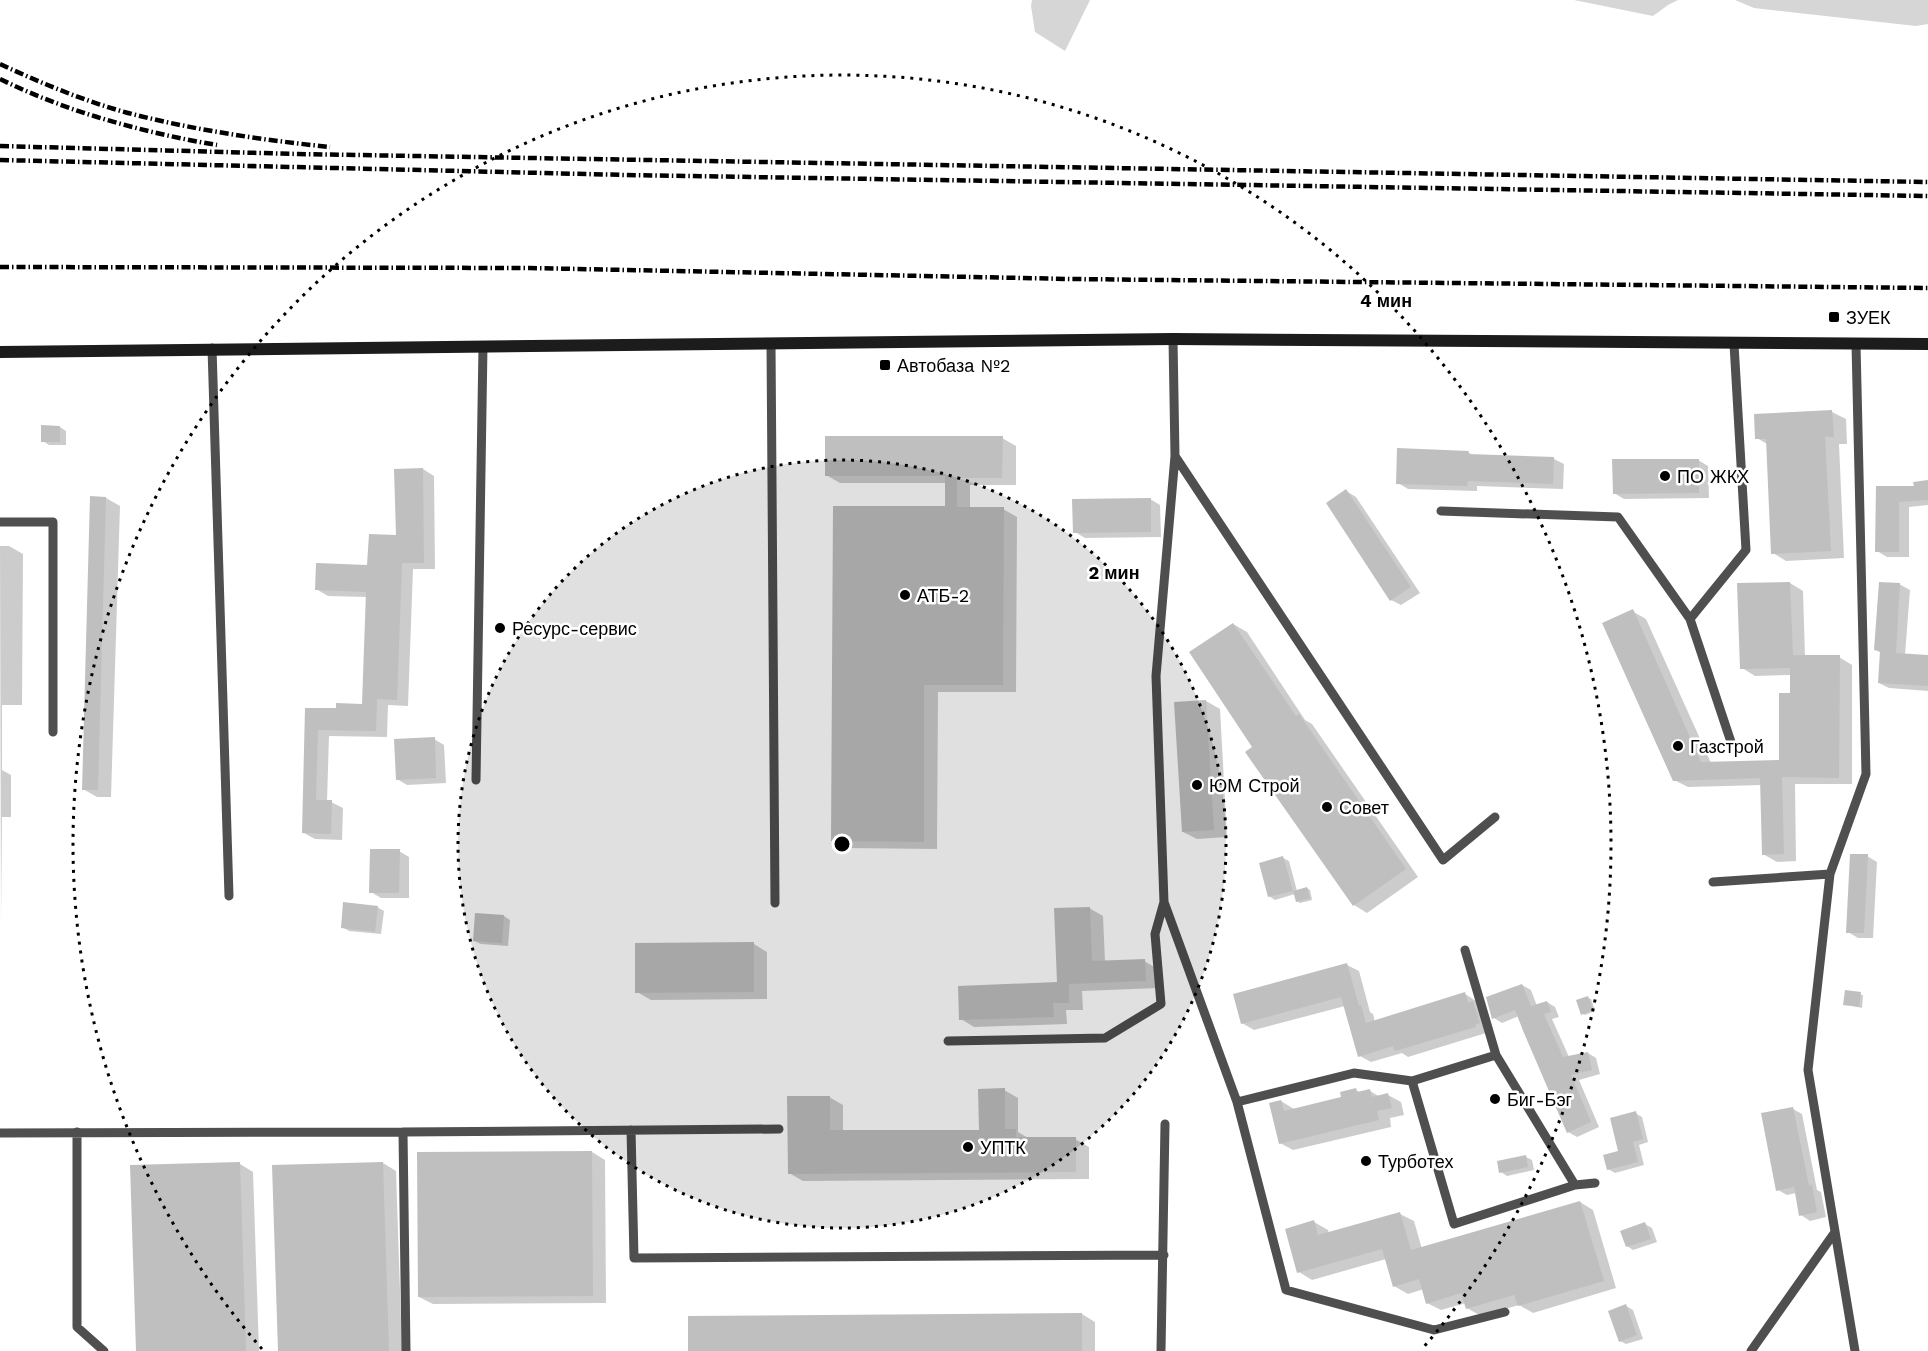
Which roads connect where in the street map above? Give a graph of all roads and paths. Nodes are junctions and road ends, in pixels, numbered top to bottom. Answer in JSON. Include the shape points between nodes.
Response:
{"nodes":[{"id":1,"x":1173,"y":339,"type":"junction"},
{"id":2,"x":771,"y":343,"type":"junction"},
{"id":3,"x":1734,"y":344,"type":"junction"},
{"id":4,"x":1856,"y":344,"type":"junction"},
{"id":5,"x":1928,"y":344,"type":"edge"},
{"id":6,"x":483,"y":346,"type":"junction"},
{"id":7,"x":212,"y":348,"type":"junction"},
{"id":8,"x":0,"y":352,"type":"edge"},
{"id":9,"x":1175,"y":456,"type":"junction"},
{"id":10,"x":1441,"y":511,"type":"dead end"},
{"id":11,"x":0,"y":522,"type":"edge"},
{"id":12,"x":1690,"y":619,"type":"junction"},
{"id":13,"x":53,"y":732,"type":"dead end"},
{"id":14,"x":1732,"y":745,"type":"dead end"},
{"id":15,"x":476,"y":780,"type":"dead end"},
{"id":16,"x":1495,"y":817,"type":"dead end"},
{"id":17,"x":1830,"y":874,"type":"junction"},
{"id":18,"x":1713,"y":882,"type":"dead end"},
{"id":19,"x":229,"y":896,"type":"dead end"},
{"id":20,"x":1164,"y":902,"type":"junction"},
{"id":21,"x":775,"y":903,"type":"dead end"},
{"id":22,"x":1466,"y":950,"type":"dead end"},
{"id":23,"x":948,"y":1041,"type":"dead end"},
{"id":24,"x":1496,"y":1055,"type":"junction"},
{"id":25,"x":1412,"y":1081,"type":"junction"},
{"id":26,"x":1237,"y":1102,"type":"junction"},
{"id":27,"x":1165,"y":1124,"type":"dead end"},
{"id":28,"x":779,"y":1129,"type":"dead end"},
{"id":29,"x":631,"y":1130,"type":"junction"},
{"id":30,"x":77,"y":1132,"type":"junction"},
{"id":31,"x":403,"y":1132,"type":"junction"},
{"id":32,"x":0,"y":1133,"type":"edge"},
{"id":33,"x":1595,"y":1183,"type":"dead end"},
{"id":34,"x":1575,"y":1185,"type":"junction"},
{"id":35,"x":1835,"y":1232,"type":"junction"},
{"id":36,"x":1164,"y":1255,"type":"junction"},
{"id":37,"x":1505,"y":1312,"type":"dead end"},
{"id":38,"x":104,"y":1351,"type":"edge"},
{"id":39,"x":406,"y":1351,"type":"edge"},
{"id":40,"x":1161,"y":1351,"type":"edge"},
{"id":41,"x":1750,"y":1351,"type":"edge"},
{"id":42,"x":1855,"y":1351,"type":"edge"}],
"edges":[{"from":1,"to":2,"type":"street"},
{"from":1,"to":3,"type":"street"},
{"from":1,"to":9,"type":"lane"},
{"from":2,"to":6,"type":"street"},
{"from":2,"to":21,"type":"lane"},
{"from":3,"to":4,"type":"street"},
{"from":3,"to":12,"type":"lane","via":[[1746,550]]},
{"from":4,"to":5,"type":"street"},
{"from":4,"to":17,"type":"lane","via":[[1866,774]]},
{"from":6,"to":7,"type":"street"},
{"from":6,"to":15,"type":"lane"},
{"from":7,"to":8,"type":"street"},
{"from":7,"to":19,"type":"lane"},
{"from":9,"to":16,"type":"lane","via":[[1443,860]]},
{"from":9,"to":20,"type":"lane","via":[[1156,676]]},
{"from":10,"to":12,"type":"lane","via":[[1618,517]]},
{"from":11,"to":13,"type":"lane","via":[[53,522]]},
{"from":12,"to":14,"type":"lane"},
{"from":17,"to":18,"type":"lane"},
{"from":17,"to":35,"type":"lane","via":[[1808,1070]]},
{"from":20,"to":23,"type":"lane","via":[[1155,934],[1161,1004],[1105,1038]]},
{"from":20,"to":26,"type":"lane"},
{"from":22,"to":24,"type":"lane"},
{"from":24,"to":25,"type":"lane"},
{"from":24,"to":34,"type":"lane"},
{"from":25,"to":26,"type":"lane","via":[[1354,1073]]},
{"from":25,"to":34,"type":"lane","via":[[1454,1224]]},
{"from":26,"to":37,"type":"lane","via":[[1286,1290],[1434,1330]]},
{"from":27,"to":36,"type":"lane"},
{"from":28,"to":29,"type":"lane"},
{"from":29,"to":31,"type":"lane"},
{"from":29,"to":36,"type":"lane","via":[[634,1258]]},
{"from":30,"to":31,"type":"lane"},
{"from":30,"to":32,"type":"lane"},
{"from":30,"to":38,"type":"lane","via":[[76,1327]]},
{"from":31,"to":39,"type":"lane"},
{"from":33,"to":34,"type":"lane"},
{"from":35,"to":41,"type":"lane"},
{"from":35,"to":42,"type":"lane"},
{"from":36,"to":40,"type":"lane"}]}
